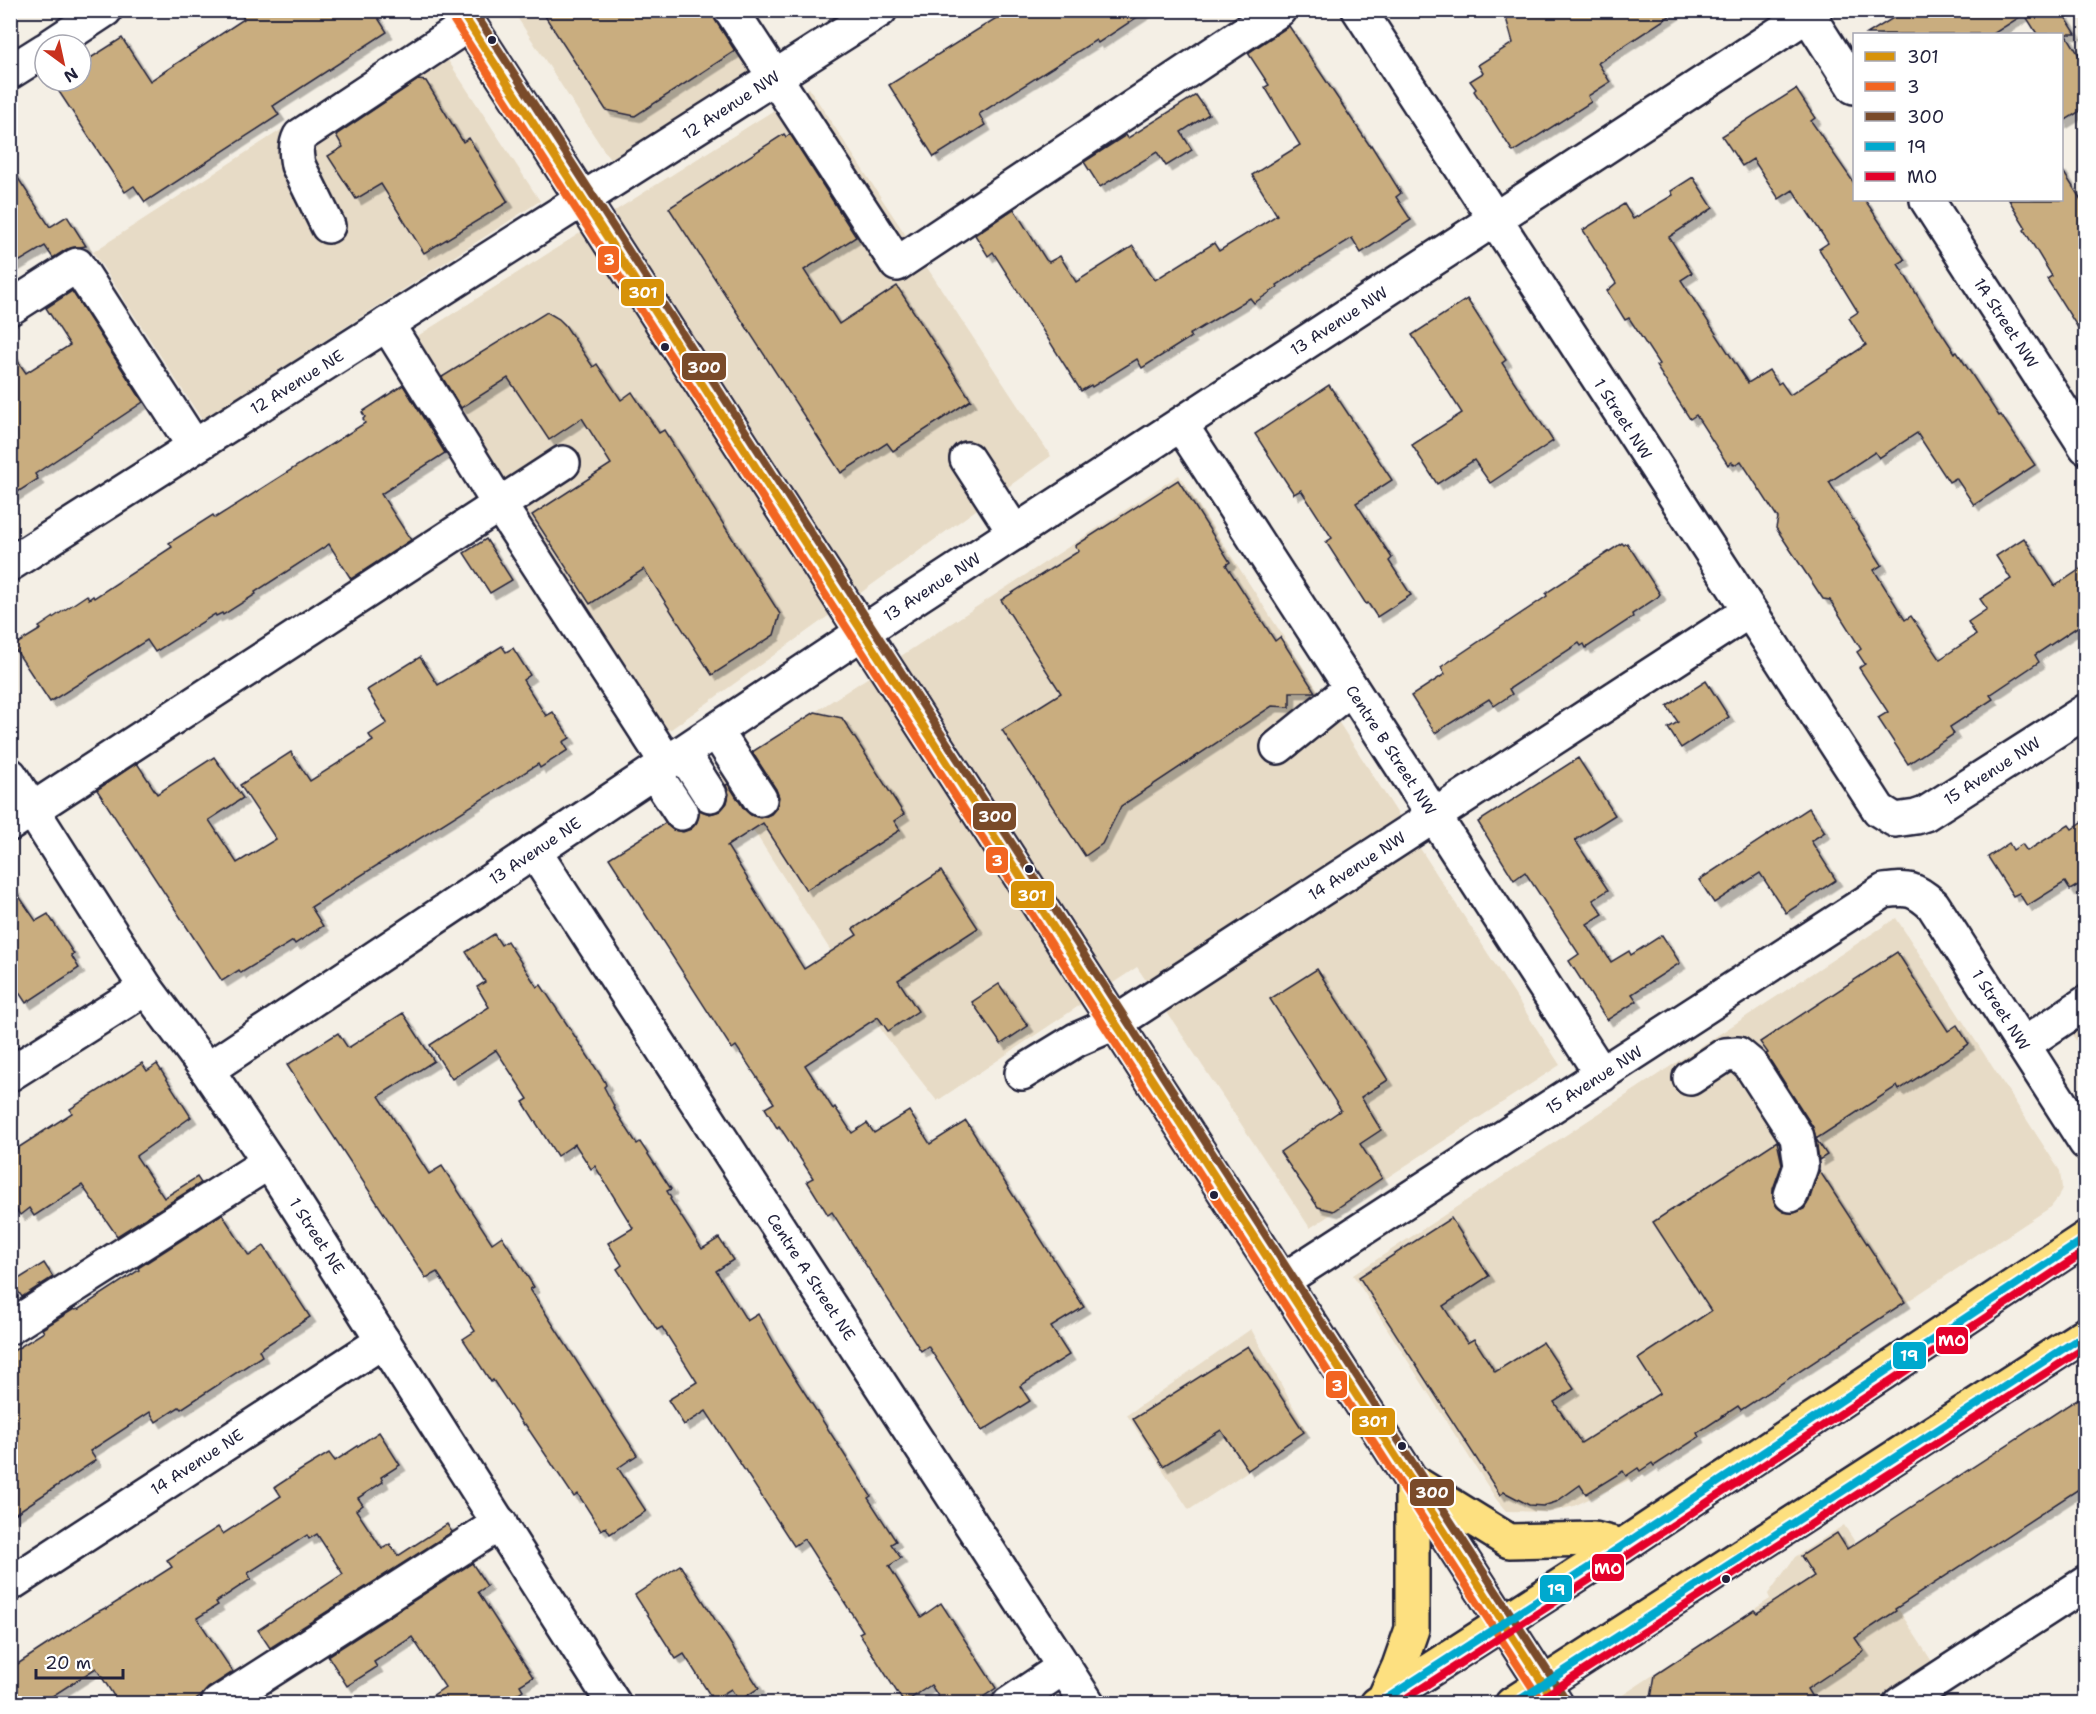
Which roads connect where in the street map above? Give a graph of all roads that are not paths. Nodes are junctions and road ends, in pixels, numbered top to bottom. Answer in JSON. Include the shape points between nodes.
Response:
{"nodes":[{"id":1,"x":105,"y":10,"type":"edge"},
{"id":2,"x":731,"y":10,"type":"edge"},
{"id":3,"x":880,"y":10,"type":"edge"},
{"id":4,"x":1279,"y":10,"type":"edge"},
{"id":5,"x":1359,"y":10,"type":"edge"},
{"id":6,"x":1811,"y":13,"type":"edge"},
{"id":7,"x":465,"y":17,"type":"edge"},
{"id":8,"x":70,"y":33,"type":"edge"},
{"id":9,"x":33,"y":58,"type":"edge"},
{"id":10,"x":10,"y":72,"type":"edge"},
{"id":11,"x":774,"y":78,"type":"junction"},
{"id":12,"x":1853,"y":85,"type":"edge"},
{"id":13,"x":583,"y":200,"type":"junction"},
{"id":14,"x":1928,"y":201,"type":"edge"},
{"id":15,"x":1494,"y":220,"type":"junction"},
{"id":16,"x":328,"y":226,"type":"dead end"},
{"id":17,"x":10,"y":308,"type":"edge"},
{"id":18,"x":387,"y":324,"type":"junction"},
{"id":19,"x":1181,"y":425,"type":"junction"},
{"id":20,"x":194,"y":446,"type":"junction"},
{"id":21,"x":2085,"y":447,"type":"edge"},
{"id":22,"x":967,"y":459,"type":"dead end"},
{"id":23,"x":563,"y":463,"type":"dead end"},
{"id":24,"x":499,"y":504,"type":"junction"},
{"id":25,"x":1015,"y":533,"type":"junction"},
{"id":26,"x":10,"y":564,"type":"edge"},
{"id":27,"x":1749,"y":611,"type":"junction"},
{"id":28,"x":863,"y":633,"type":"junction"},
{"id":29,"x":1351,"y":688,"type":"junction"},
{"id":30,"x":2085,"y":711,"type":"edge"},
{"id":31,"x":716,"y":731,"type":"junction"},
{"id":32,"x":1278,"y":747,"type":"dead end"},
{"id":33,"x":668,"y":763,"type":"junction"},
{"id":34,"x":10,"y":775,"type":"edge"},
{"id":35,"x":710,"y":795,"type":"dead end"},
{"id":36,"x":760,"y":799,"type":"dead end"},
{"id":37,"x":681,"y":813,"type":"dead end"},
{"id":38,"x":1434,"y":816,"type":"junction"},
{"id":39,"x":22,"y":817,"type":"edge"},
{"id":40,"x":1895,"y":820,"type":"joint"},
{"id":41,"x":534,"y":851,"type":"junction"},
{"id":42,"x":1908,"y":888,"type":"joint"},
{"id":43,"x":146,"y":988,"type":"junction"},
{"id":44,"x":2085,"y":1003,"type":"edge"},
{"id":45,"x":1117,"y":1022,"type":"junction"},
{"id":46,"x":2023,"y":1045,"type":"junction"},
{"id":47,"x":207,"y":1070,"type":"junction"},
{"id":48,"x":1022,"y":1073,"type":"dead end"},
{"id":49,"x":10,"y":1074,"type":"edge"},
{"id":50,"x":1602,"y":1075,"type":"junction"},
{"id":51,"x":1690,"y":1078,"type":"dead end"},
{"id":52,"x":2085,"y":1143,"type":"edge"},
{"id":53,"x":269,"y":1162,"type":"junction"},
{"id":54,"x":1791,"y":1196,"type":"dead end"},
{"id":55,"x":2085,"y":1238,"type":"edge"},
{"id":56,"x":1282,"y":1281,"type":"junction"},
{"id":57,"x":10,"y":1327,"type":"edge"},
{"id":58,"x":2085,"y":1334,"type":"edge"},
{"id":59,"x":383,"y":1341,"type":"junction"},
{"id":60,"x":1412,"y":1481,"type":"junction"},
{"id":61,"x":500,"y":1522,"type":"junction"},
{"id":62,"x":1622,"y":1546,"type":"junction"},
{"id":63,"x":2085,"y":1583,"type":"edge"},
{"id":64,"x":10,"y":1584,"type":"edge"},
{"id":65,"x":1503,"y":1621,"type":"junction"},
{"id":66,"x":1064,"y":1667,"type":"junction"},
{"id":67,"x":1549,"y":1694,"type":"edge"},
{"id":68,"x":1381,"y":1701,"type":"edge"},
{"id":69,"x":218,"y":1704,"type":"edge"},
{"id":70,"x":614,"y":1704,"type":"edge"},
{"id":71,"x":1009,"y":1704,"type":"edge"},
{"id":72,"x":1088,"y":1704,"type":"edge"},
{"id":73,"x":1512,"y":1704,"type":"edge"},
{"id":74,"x":1900,"y":1704,"type":"edge"}],
"edges":[{"from":1,"to":8,"type":"street"},
{"from":2,"to":11,"type":"street"},
{"from":3,"to":11,"type":"street","name":"12 Avenue NW"},
{"from":4,"to":11,"type":"street","via":[[897,264]]},
{"from":5,"to":15,"type":"street","name":"1 Street NW"},
{"from":6,"to":12,"type":"street"},
{"from":6,"to":15,"type":"street","name":"13 Avenue NW"},
{"from":7,"to":13,"type":"main road"},
{"from":7,"to":16,"type":"street","via":[[300,136],[298,165]]},
{"from":9,"to":10,"type":"street"},
{"from":11,"to":13,"type":"street","name":"12 Avenue NW"},
{"from":13,"to":18,"type":"street","name":"12 Avenue NE"},
{"from":13,"to":28,"type":"main road"},
{"from":14,"to":21,"type":"street","name":"1A Street NW"},
{"from":15,"to":19,"type":"street","name":"13 Avenue NW"},
{"from":15,"to":27,"type":"street","name":"1 Street NW"},
{"from":17,"to":20,"type":"street","via":[[77,265]]},
{"from":18,"to":20,"type":"street","name":"12 Avenue NE"},
{"from":18,"to":24,"type":"street"},
{"from":19,"to":25,"type":"street","name":"13 Avenue NW"},
{"from":19,"to":29,"type":"street","name":"Centre B Street NW"},
{"from":20,"to":26,"type":"street","name":"12 Avenue NE"},
{"from":22,"to":25,"type":"street"},
{"from":23,"to":24,"type":"street"},
{"from":24,"to":33,"type":"street"},
{"from":24,"to":39,"type":"street"},
{"from":25,"to":28,"type":"street","name":"13 Avenue NW"},
{"from":27,"to":38,"type":"street","name":"14 Avenue NW"},
{"from":27,"to":40,"type":"street","name":"1 Street NW","via":[[1874,803]]},
{"from":28,"to":31,"type":"street","name":"13 Avenue NE"},
{"from":28,"to":45,"type":"main road"},
{"from":29,"to":32,"type":"street"},
{"from":29,"to":38,"type":"street","name":"Centre B Street NW"},
{"from":30,"to":40,"type":"street","name":"15 Avenue NW","via":[[1925,814]]},
{"from":31,"to":33,"type":"street","name":"13 Avenue NE"},
{"from":31,"to":36,"type":"street"},
{"from":33,"to":35,"type":"street"},
{"from":33,"to":37,"type":"street"},
{"from":33,"to":41,"type":"street","name":"13 Avenue NE"},
{"from":34,"to":39,"type":"street","name":"1 Street NE"},
{"from":38,"to":45,"type":"street","name":"14 Avenue NW"},
{"from":38,"to":50,"type":"street","name":"Centre B Street NW"},
{"from":39,"to":43,"type":"street","name":"1 Street NE"},
{"from":41,"to":47,"type":"street","name":"13 Avenue NE"},
{"from":41,"to":66,"type":"street","name":"Centre A Street NE"},
{"from":42,"to":46,"type":"street","name":"1 Street NW","via":[[1933,904]]},
{"from":42,"to":50,"type":"street","name":"15 Avenue NW","via":[[1884,891]]},
{"from":43,"to":47,"type":"street","name":"1 Street NE"},
{"from":43,"to":49,"type":"street"},
{"from":44,"to":46,"type":"street"},
{"from":45,"to":48,"type":"street","name":"14 Avenue NW","via":[[1076,1040]]},
{"from":45,"to":56,"type":"main road"},
{"from":46,"to":52,"type":"street","name":"1 Street NW"},
{"from":47,"to":53,"type":"street","name":"1 Street NE"},
{"from":50,"to":56,"type":"street","name":"15 Avenue NW"},
{"from":51,"to":54,"type":"street","via":[[1725,1055],[1738,1054],[1750,1064],[1797,1137],[1801,1166]]},
{"from":53,"to":57,"type":"street"},
{"from":53,"to":59,"type":"street","name":"1 Street NE"},
{"from":55,"to":62,"type":"main road"},
{"from":56,"to":60,"type":"main road"},
{"from":58,"to":67,"type":"main road"},
{"from":59,"to":61,"type":"street","name":"1 Street NE"},
{"from":59,"to":64,"type":"street","name":"14 Avenue NE"},
{"from":60,"to":62,"type":"main road","via":[[1509,1541],[1594,1539]]},
{"from":60,"to":65,"type":"main road"},
{"from":60,"to":68,"type":"main road","via":[[1412,1629]]},
{"from":61,"to":69,"type":"street"},
{"from":61,"to":70,"type":"street","name":"1 Street NE"},
{"from":62,"to":65,"type":"main road"},
{"from":63,"to":74,"type":"street"},
{"from":65,"to":67,"type":"main road"},
{"from":65,"to":68,"type":"main road"},
{"from":66,"to":71,"type":"street"},
{"from":66,"to":72,"type":"street","name":"Centre A Street NE"},
{"from":67,"to":73,"type":"main road"}]}
